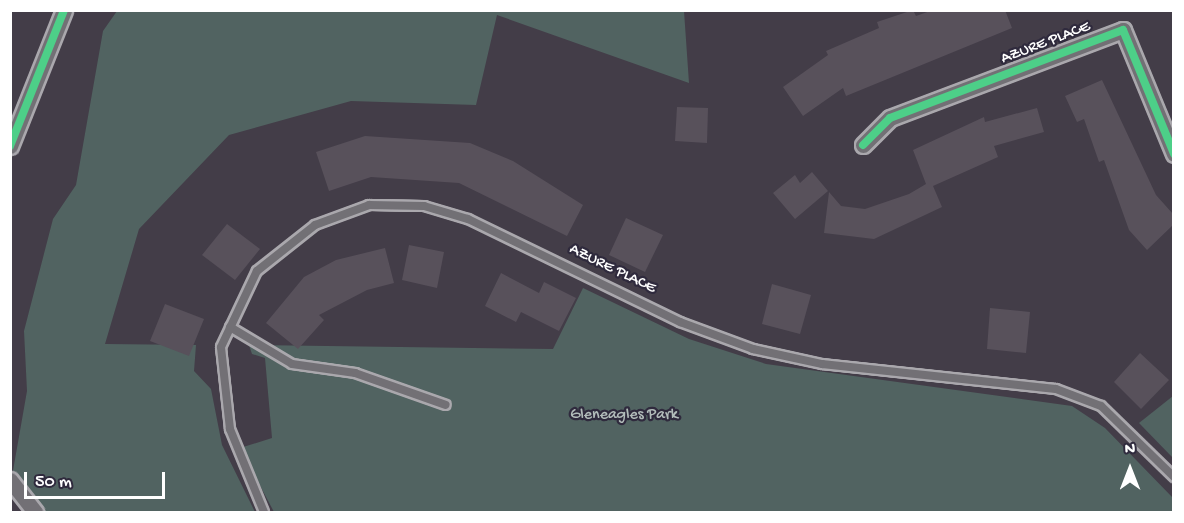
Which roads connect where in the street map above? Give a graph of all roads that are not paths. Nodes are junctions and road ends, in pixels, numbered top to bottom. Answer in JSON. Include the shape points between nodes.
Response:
{"nodes":[{"id":1,"x":64,"y":10,"type":"edge"},
{"id":2,"x":10,"y":146,"type":"edge"},
{"id":3,"x":863,"y":146,"type":"dead end"},
{"id":4,"x":1173,"y":154,"type":"edge"},
{"id":5,"x":230,"y":327,"type":"junction"},
{"id":6,"x":446,"y":405,"type":"dead end"},
{"id":7,"x":1173,"y":477,"type":"edge"},
{"id":8,"x":10,"y":480,"type":"edge"},
{"id":9,"x":35,"y":513,"type":"edge"},
{"id":10,"x":264,"y":513,"type":"edge"}],
"edges":[{"from":1,"to":2,"type":"street"},
{"from":3,"to":4,"type":"street","name":"AZURE PLACE","via":[[890,118],[1123,30]]},
{"from":5,"to":6,"type":"lane","via":[[292,364],[355,373]]},
{"from":5,"to":7,"type":"lane","name":"AZURE PLACE","via":[[257,271],[315,225],[369,206],[424,206],[468,219],[680,322],[753,349],[822,364],[1056,388],[1101,406]]},
{"from":5,"to":10,"type":"lane","name":"AZURE PLACE","via":[[221,347],[230,429]]},
{"from":8,"to":9,"type":"street"}]}
